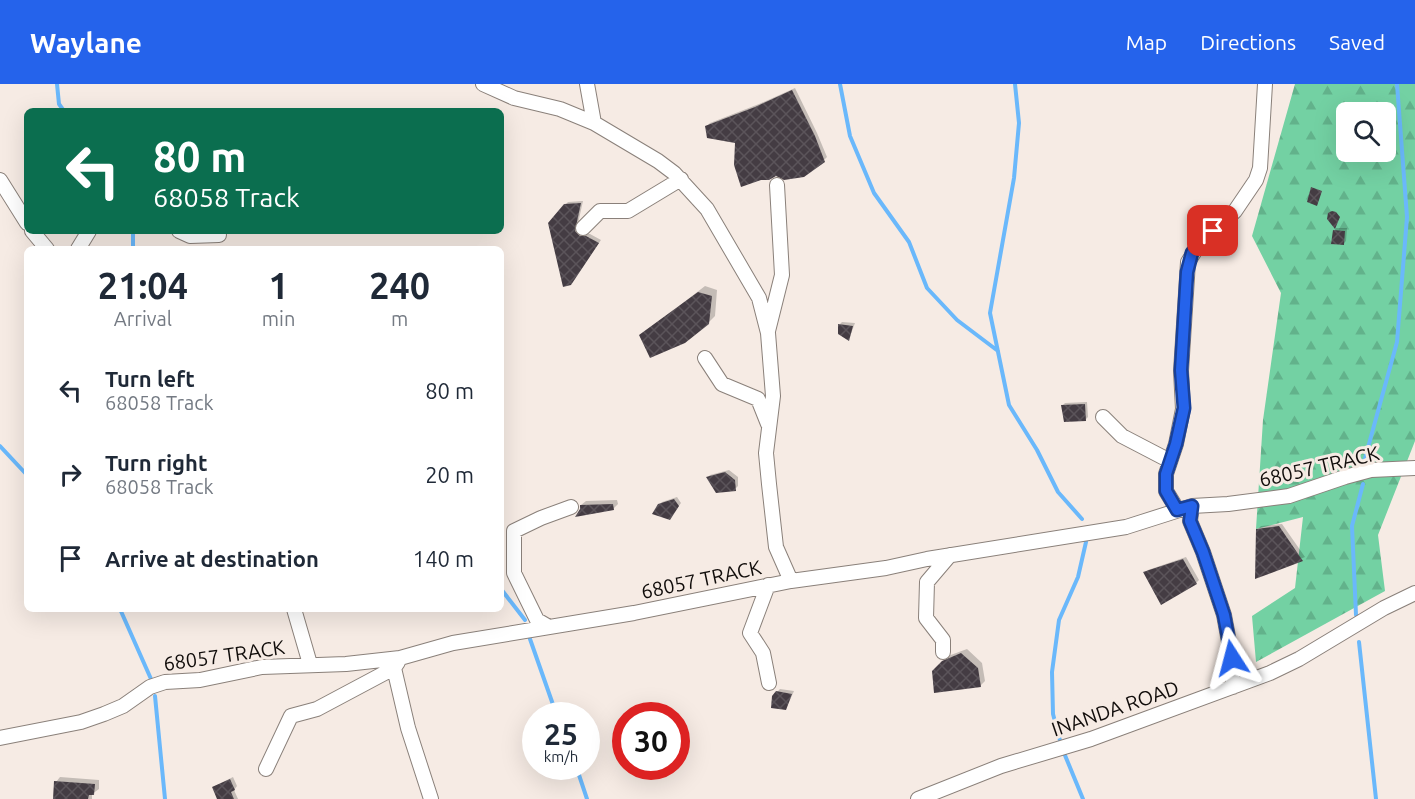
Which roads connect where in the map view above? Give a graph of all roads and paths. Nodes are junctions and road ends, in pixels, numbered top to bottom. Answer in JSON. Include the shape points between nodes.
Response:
{"nodes":[{"id":1,"x":483,"y":84,"type":"edge"},
{"id":2,"x":587,"y":84,"type":"edge"},
{"id":3,"x":1265,"y":84,"type":"edge"},
{"id":4,"x":594,"y":123,"type":"junction"},
{"id":5,"x":681,"y":179,"type":"junction"},
{"id":6,"x":0,"y":180,"type":"edge"},
{"id":7,"x":777,"y":186,"type":"dead end"},
{"id":8,"x":24,"y":218,"type":"edge"},
{"id":9,"x":583,"y":228,"type":"dead end"},
{"id":10,"x":34,"y":234,"type":"edge"},
{"id":11,"x":186,"y":234,"type":"edge"},
{"id":12,"x":219,"y":236,"type":"dead end"},
{"id":13,"x":44,"y":246,"type":"edge"},
{"id":14,"x":768,"y":333,"type":"junction"},
{"id":15,"x":705,"y":358,"type":"dead end"},
{"id":16,"x":1103,"y":417,"type":"dead end"},
{"id":17,"x":769,"y":426,"type":"junction"},
{"id":18,"x":1170,"y":461,"type":"junction"},
{"id":19,"x":1415,"y":468,"type":"edge"},
{"id":20,"x":1192,"y":506,"type":"junction"},
{"id":21,"x":571,"y":507,"type":"dead end"},
{"id":22,"x":1177,"y":510,"type":"junction"},
{"id":23,"x":950,"y":555,"type":"junction"},
{"id":24,"x":791,"y":581,"type":"junction"},
{"id":25,"x":768,"y":585,"type":"junction"},
{"id":26,"x":1415,"y":593,"type":"edge"},
{"id":27,"x":295,"y":612,"type":"edge"},
{"id":28,"x":549,"y":627,"type":"junction"},
{"id":29,"x":943,"y":652,"type":"dead end"},
{"id":30,"x":397,"y":663,"type":"junction"},
{"id":31,"x":310,"y":664,"type":"junction"},
{"id":32,"x":769,"y":683,"type":"dead end"},
{"id":33,"x":1233,"y":687,"type":"junction"},
{"id":34,"x":0,"y":738,"type":"edge"},
{"id":35,"x":266,"y":769,"type":"dead end"},
{"id":36,"x":432,"y":799,"type":"edge"},
{"id":37,"x":918,"y":799,"type":"edge"}],
"edges":[{"from":1,"to":4,"type":"street"},
{"from":2,"to":4,"type":"street"},
{"from":3,"to":18,"type":"street","via":[[1256,180],[1235,211],[1200,243],[1188,262],[1181,370],[1184,408]]},
{"from":4,"to":5,"type":"street","via":[[658,160]]},
{"from":5,"to":9,"type":"street","via":[[628,211],[600,211]]},
{"from":5,"to":14,"type":"street","via":[[707,209],[759,298]]},
{"from":6,"to":8,"type":"street"},
{"from":7,"to":14,"type":"street","via":[[782,275]]},
{"from":10,"to":13,"type":"street"},
{"from":11,"to":12,"type":"street"},
{"from":14,"to":17,"type":"street","via":[[773,396]]},
{"from":15,"to":17,"type":"street","via":[[722,384],[758,399]]},
{"from":16,"to":18,"type":"street","via":[[1122,436]]},
{"from":17,"to":24,"type":"street","via":[[766,453],[773,530]]},
{"from":18,"to":22,"type":"street","via":[[1166,491]]},
{"from":19,"to":20,"type":"street","name":"68057 TRACK","via":[[1371,470],[1289,496]]},
{"from":20,"to":22,"type":"street","name":"68057 TRACK"},
{"from":20,"to":33,"type":"street","via":[[1190,521],[1226,622]]},
{"from":21,"to":28,"type":"street","via":[[514,531],[514,573],[537,620]]},
{"from":22,"to":23,"type":"street","name":"68057 TRACK","via":[[1125,527]]},
{"from":23,"to":24,"type":"street","name":"68057 TRACK"},
{"from":23,"to":29,"type":"street","via":[[927,582],[926,618],[943,640]]},
{"from":24,"to":25,"type":"street","name":"68057 TRACK"},
{"from":25,"to":28,"type":"street","name":"68057 TRACK"},
{"from":25,"to":32,"type":"street","via":[[750,633],[763,653]]},
{"from":26,"to":33,"type":"street","name":"INANDA ROAD","via":[[1299,659]]},
{"from":27,"to":31,"type":"street"},
{"from":28,"to":30,"type":"street","name":"68057 TRACK","via":[[453,644]]},
{"from":30,"to":31,"type":"street","name":"68057 TRACK"},
{"from":30,"to":35,"type":"street","via":[[317,709],[291,716]]},
{"from":30,"to":36,"type":"street","via":[[408,728]]},
{"from":31,"to":34,"type":"street","name":"68057 TRACK","via":[[262,667],[158,684],[123,706],[81,722]]},
{"from":33,"to":37,"type":"street","name":"INANDA ROAD","via":[[1090,739],[1001,766]]}]}
